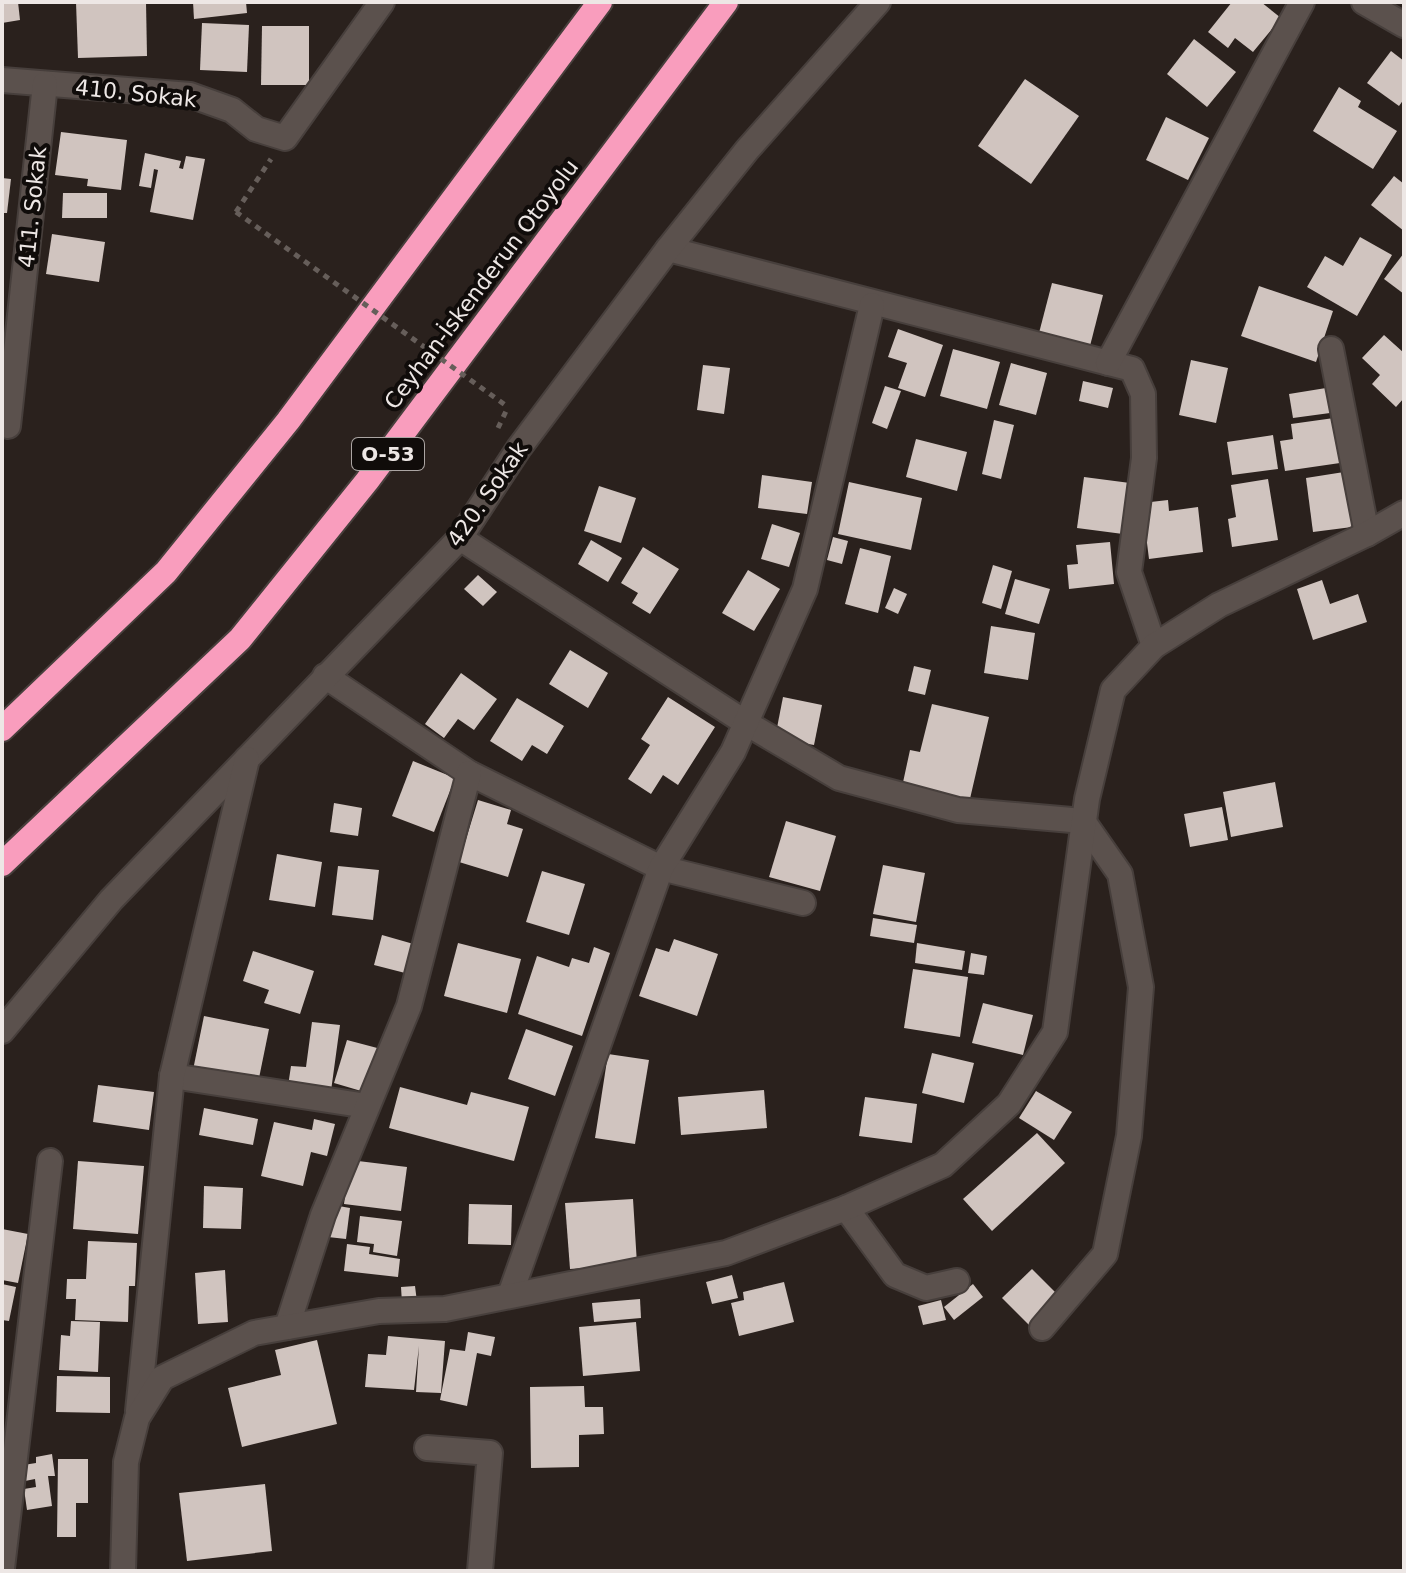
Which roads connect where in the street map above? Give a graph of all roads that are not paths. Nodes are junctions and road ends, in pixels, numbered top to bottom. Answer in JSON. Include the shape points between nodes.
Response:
{"nodes":[{"id":1,"x":382,"y":2,"type":"edge"},
{"id":2,"x":600,"y":2,"type":"edge"},
{"id":3,"x":726,"y":2,"type":"edge"},
{"id":4,"x":878,"y":2,"type":"edge"},
{"id":5,"x":1302,"y":2,"type":"edge"},
{"id":6,"x":1364,"y":2,"type":"edge"},
{"id":7,"x":1404,"y":25,"type":"edge"},
{"id":8,"x":2,"y":80,"type":"edge"},
{"id":9,"x":45,"y":84,"type":"junction"},
{"id":10,"x":668,"y":249,"type":"junction"},
{"id":11,"x":872,"y":305,"type":"junction"},
{"id":12,"x":1331,"y":349,"type":"dead end"},
{"id":13,"x":1108,"y":363,"type":"junction"},
{"id":14,"x":8,"y":426,"type":"dead end"},
{"id":15,"x":1404,"y":513,"type":"edge"},
{"id":16,"x":1367,"y":534,"type":"junction"},
{"id":17,"x":460,"y":538,"type":"junction"},
{"id":18,"x":1154,"y":646,"type":"junction"},
{"id":19,"x":325,"y":676,"type":"junction"},
{"id":20,"x":746,"y":723,"type":"junction"},
{"id":21,"x":2,"y":729,"type":"edge"},
{"id":22,"x":247,"y":759,"type":"junction"},
{"id":23,"x":469,"y":773,"type":"junction"},
{"id":24,"x":1083,"y":821,"type":"junction"},
{"id":25,"x":2,"y":864,"type":"edge"},
{"id":26,"x":661,"y":868,"type":"junction"},
{"id":27,"x":803,"y":903,"type":"dead end"},
{"id":28,"x":2,"y":1031,"type":"edge"},
{"id":29,"x":172,"y":1076,"type":"junction"},
{"id":30,"x":367,"y":1106,"type":"junction"},
{"id":31,"x":50,"y":1161,"type":"dead end"},
{"id":32,"x":846,"y":1208,"type":"junction"},
{"id":33,"x":957,"y":1281,"type":"dead end"},
{"id":34,"x":510,"y":1295,"type":"junction"},
{"id":35,"x":287,"y":1327,"type":"junction"},
{"id":36,"x":1042,"y":1328,"type":"dead end"},
{"id":37,"x":137,"y":1418,"type":"junction"},
{"id":38,"x":427,"y":1448,"type":"dead end"},
{"id":39,"x":2,"y":1568,"type":"edge"},
{"id":40,"x":123,"y":1571,"type":"edge"},
{"id":41,"x":480,"y":1571,"type":"edge"}],
"edges":[{"from":1,"to":9,"type":"street","name":"410. Sokak","via":[[285,138],[190,95]]},
{"from":2,"to":21,"type":"highway","via":[[288,421],[166,572]]},
{"from":3,"to":25,"type":"highway","name":"Ceyhan-İskenderun Otoyolu","number":"O-53","via":[[367,481],[240,639]]},
{"from":4,"to":10,"type":"street","name":"420. Sokak"},
{"from":5,"to":13,"type":"street"},
{"from":6,"to":7,"type":"street"},
{"from":8,"to":9,"type":"street","name":"410. Sokak"},
{"from":9,"to":14,"type":"street","name":"411. Sokak"},
{"from":10,"to":11,"type":"street"},
{"from":10,"to":17,"type":"street","name":"420. Sokak","via":[[519,448]]},
{"from":11,"to":13,"type":"street"},
{"from":11,"to":20,"type":"street","via":[[805,589]]},
{"from":12,"to":16,"type":"street"},
{"from":13,"to":18,"type":"street","via":[[1132,369],[1143,394],[1144,458],[1129,572]]},
{"from":15,"to":16,"type":"street"},
{"from":16,"to":18,"type":"street","via":[[1219,605]]},
{"from":17,"to":19,"type":"street","name":"420. Sokak"},
{"from":17,"to":20,"type":"street"},
{"from":18,"to":24,"type":"street","via":[[1113,690]]},
{"from":19,"to":22,"type":"street","name":"420. Sokak"},
{"from":19,"to":23,"type":"street"},
{"from":20,"to":24,"type":"street","via":[[839,778],[958,810]]},
{"from":20,"to":26,"type":"street"},
{"from":22,"to":28,"type":"street","name":"420. Sokak","via":[[111,900]]},
{"from":22,"to":29,"type":"street"},
{"from":23,"to":26,"type":"street"},
{"from":23,"to":30,"type":"street","via":[[409,1006]]},
{"from":24,"to":32,"type":"street","via":[[1055,1032],[1009,1104],[943,1165]]},
{"from":24,"to":36,"type":"street","via":[[1120,874],[1141,987],[1129,1136],[1105,1254]]},
{"from":26,"to":27,"type":"street"},
{"from":26,"to":34,"type":"street"},
{"from":29,"to":30,"type":"street"},
{"from":29,"to":37,"type":"street"},
{"from":30,"to":35,"type":"street","via":[[323,1215]]},
{"from":31,"to":39,"type":"street"},
{"from":32,"to":33,"type":"street","via":[[895,1275],[926,1288]]},
{"from":32,"to":34,"type":"street","via":[[726,1253]]},
{"from":34,"to":35,"type":"street","via":[[445,1309],[379,1311]]},
{"from":35,"to":37,"type":"street","via":[[254,1333],[162,1378]]},
{"from":37,"to":40,"type":"street","via":[[126,1462]]},
{"from":38,"to":41,"type":"street","via":[[490,1453]]}]}
